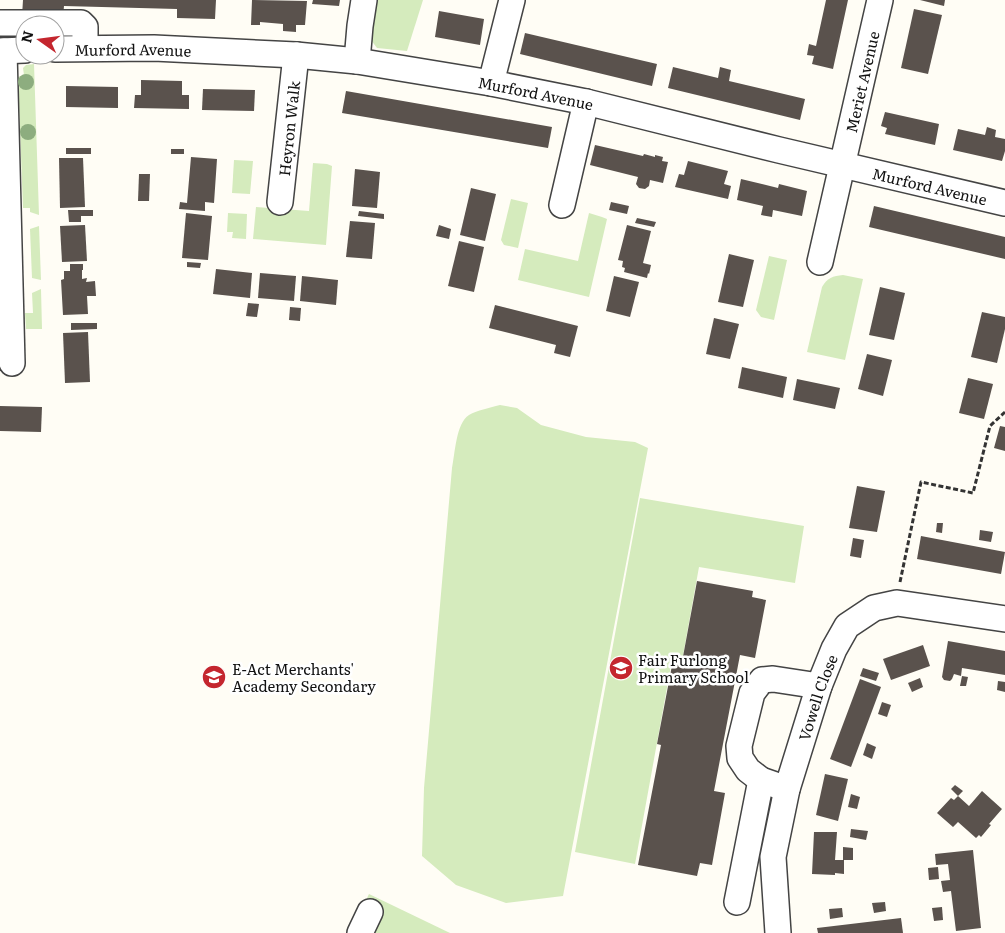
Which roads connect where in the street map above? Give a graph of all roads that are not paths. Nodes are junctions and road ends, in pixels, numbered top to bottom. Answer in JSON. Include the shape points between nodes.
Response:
{"nodes":[{"id":1,"x":364,"y":0,"type":"edge"},
{"id":2,"x":512,"y":0,"type":"edge"},
{"id":3,"x":880,"y":0,"type":"edge"},
{"id":4,"x":0,"y":23,"type":"edge"},
{"id":5,"x":85,"y":48,"type":"junction"},
{"id":6,"x":65,"y":49,"type":"edge"},
{"id":7,"x":10,"y":51,"type":"edge"},
{"id":8,"x":296,"y":55,"type":"junction"},
{"id":9,"x":358,"y":61,"type":"junction"},
{"id":10,"x":491,"y":82,"type":"junction"},
{"id":11,"x":586,"y":102,"type":"junction"},
{"id":12,"x":3,"y":159,"type":"edge"},
{"id":13,"x":843,"y":164,"type":"junction"},
{"id":14,"x":280,"y":202,"type":"dead end"},
{"id":15,"x":1005,"y":203,"type":"edge"},
{"id":16,"x":562,"y":205,"type":"dead end"},
{"id":17,"x":820,"y":262,"type":"dead end"},
{"id":18,"x":12,"y":363,"type":"dead end"},
{"id":19,"x":1005,"y":619,"type":"edge"},
{"id":20,"x":819,"y":686,"type":"junction"},
{"id":21,"x":761,"y":780,"type":"junction"},
{"id":22,"x":787,"y":789,"type":"junction"},
{"id":23,"x":737,"y":902,"type":"dead end"},
{"id":24,"x":778,"y":933,"type":"edge"}],
"edges":[{"from":1,"to":9,"type":"street"},
{"from":2,"to":10,"type":"street"},
{"from":3,"to":13,"type":"street","name":"Meriet Avenue"},
{"from":4,"to":5,"type":"street","via":[[81,23],[85,27]]},
{"from":5,"to":6,"type":"street","name":"Murford Avenue"},
{"from":5,"to":8,"type":"street","name":"Murford Avenue"},
{"from":7,"to":12,"type":"street"},
{"from":8,"to":9,"type":"street","name":"Murford Avenue"},
{"from":8,"to":14,"type":"street","name":"Heyron Walk"},
{"from":9,"to":10,"type":"street","name":"Murford Avenue"},
{"from":10,"to":11,"type":"street","name":"Murford Avenue"},
{"from":11,"to":13,"type":"street","name":"Murford Avenue"},
{"from":11,"to":16,"type":"street"},
{"from":12,"to":18,"type":"street"},
{"from":13,"to":15,"type":"street","name":"Murford Avenue"},
{"from":13,"to":17,"type":"street","name":"Meriet Avenue"},
{"from":19,"to":20,"type":"street","name":"Vowell Close","via":[[898,603],[874,608],[847,626]]},
{"from":20,"to":21,"type":"street","via":[[762,680],[752,693],[740,758]]},
{"from":20,"to":22,"type":"street","name":"Vowell Close"},
{"from":21,"to":22,"type":"street"},
{"from":21,"to":23,"type":"street"},
{"from":22,"to":24,"type":"street","name":"Vowell Close","via":[[773,857]]}]}
